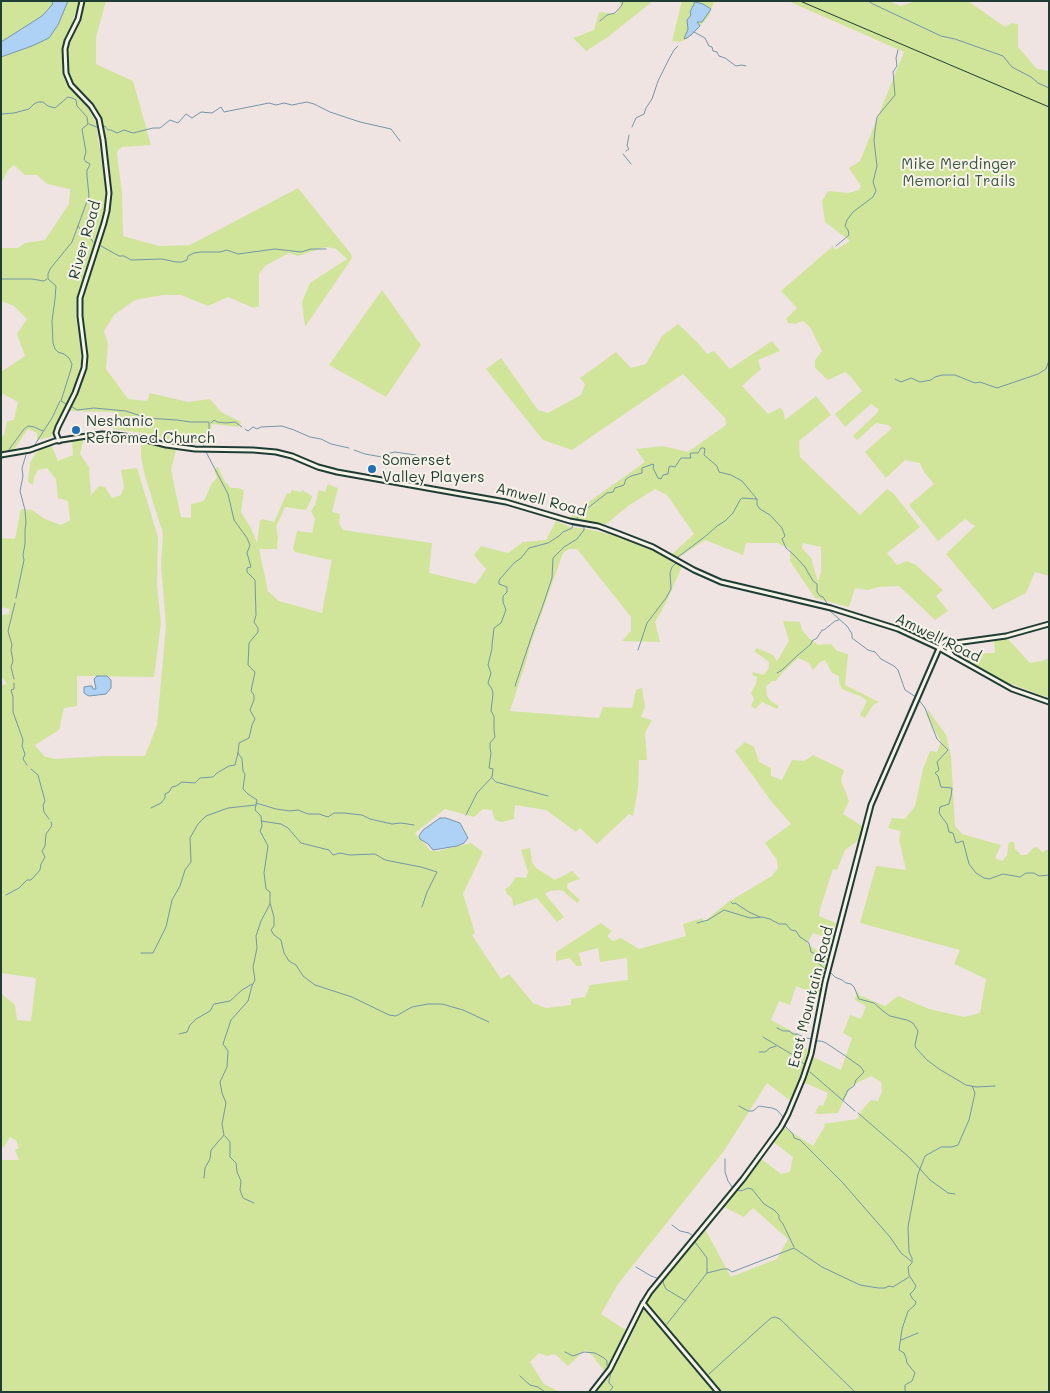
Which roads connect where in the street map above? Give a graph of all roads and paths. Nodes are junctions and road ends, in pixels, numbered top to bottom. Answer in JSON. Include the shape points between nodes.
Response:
{"nodes":[{"id":1,"x":82,"y":1,"type":"edge"},
{"id":2,"x":56,"y":433,"type":"junction"},
{"id":3,"x":59,"y":441,"type":"junction"},
{"id":4,"x":50,"y":443,"type":"junction"},
{"id":5,"x":1,"y":455,"type":"edge"},
{"id":6,"x":1049,"y":624,"type":"edge"},
{"id":7,"x":954,"y":643,"type":"junction"},
{"id":8,"x":940,"y":648,"type":"junction"},
{"id":9,"x":952,"y":655,"type":"junction"},
{"id":10,"x":1049,"y":702,"type":"edge"},
{"id":11,"x":643,"y":1303,"type":"junction"},
{"id":12,"x":592,"y":1392,"type":"edge"},
{"id":13,"x":718,"y":1392,"type":"edge"}],
"edges":[{"from":1,"to":2,"type":"street","name":"River Road","via":[[78,19],[66,44],[66,73],[71,85],[91,106],[102,131],[108,203],[80,298],[85,363]]},
{"from":2,"to":3,"type":"street"},
{"from":2,"to":4,"type":"street","name":"River Road"},
{"from":3,"to":4,"type":"street","name":"Amwell Road"},
{"from":3,"to":8,"type":"street","name":"Amwell Road","via":[[102,434],[195,449],[276,452],[337,472],[506,502],[617,532],[653,547],[712,579],[843,611],[898,629]]},
{"from":4,"to":5,"type":"street","name":"Amwell Road"},
{"from":6,"to":7,"type":"street","via":[[1006,636]]},
{"from":7,"to":8,"type":"street","via":[[944,641]]},
{"from":7,"to":9,"type":"street","via":[[948,650]]},
{"from":8,"to":9,"type":"street","name":"Amwell Road"},
{"from":8,"to":11,"type":"street","name":"East Mountain Road","via":[[869,811],[825,982],[811,1054],[791,1109],[748,1172]]},
{"from":9,"to":10,"type":"street","name":"Amwell Road","via":[[1012,689]]},
{"from":11,"to":12,"type":"street","name":"East Mountain Road","via":[[610,1369]]},
{"from":11,"to":13,"type":"street"}]}
